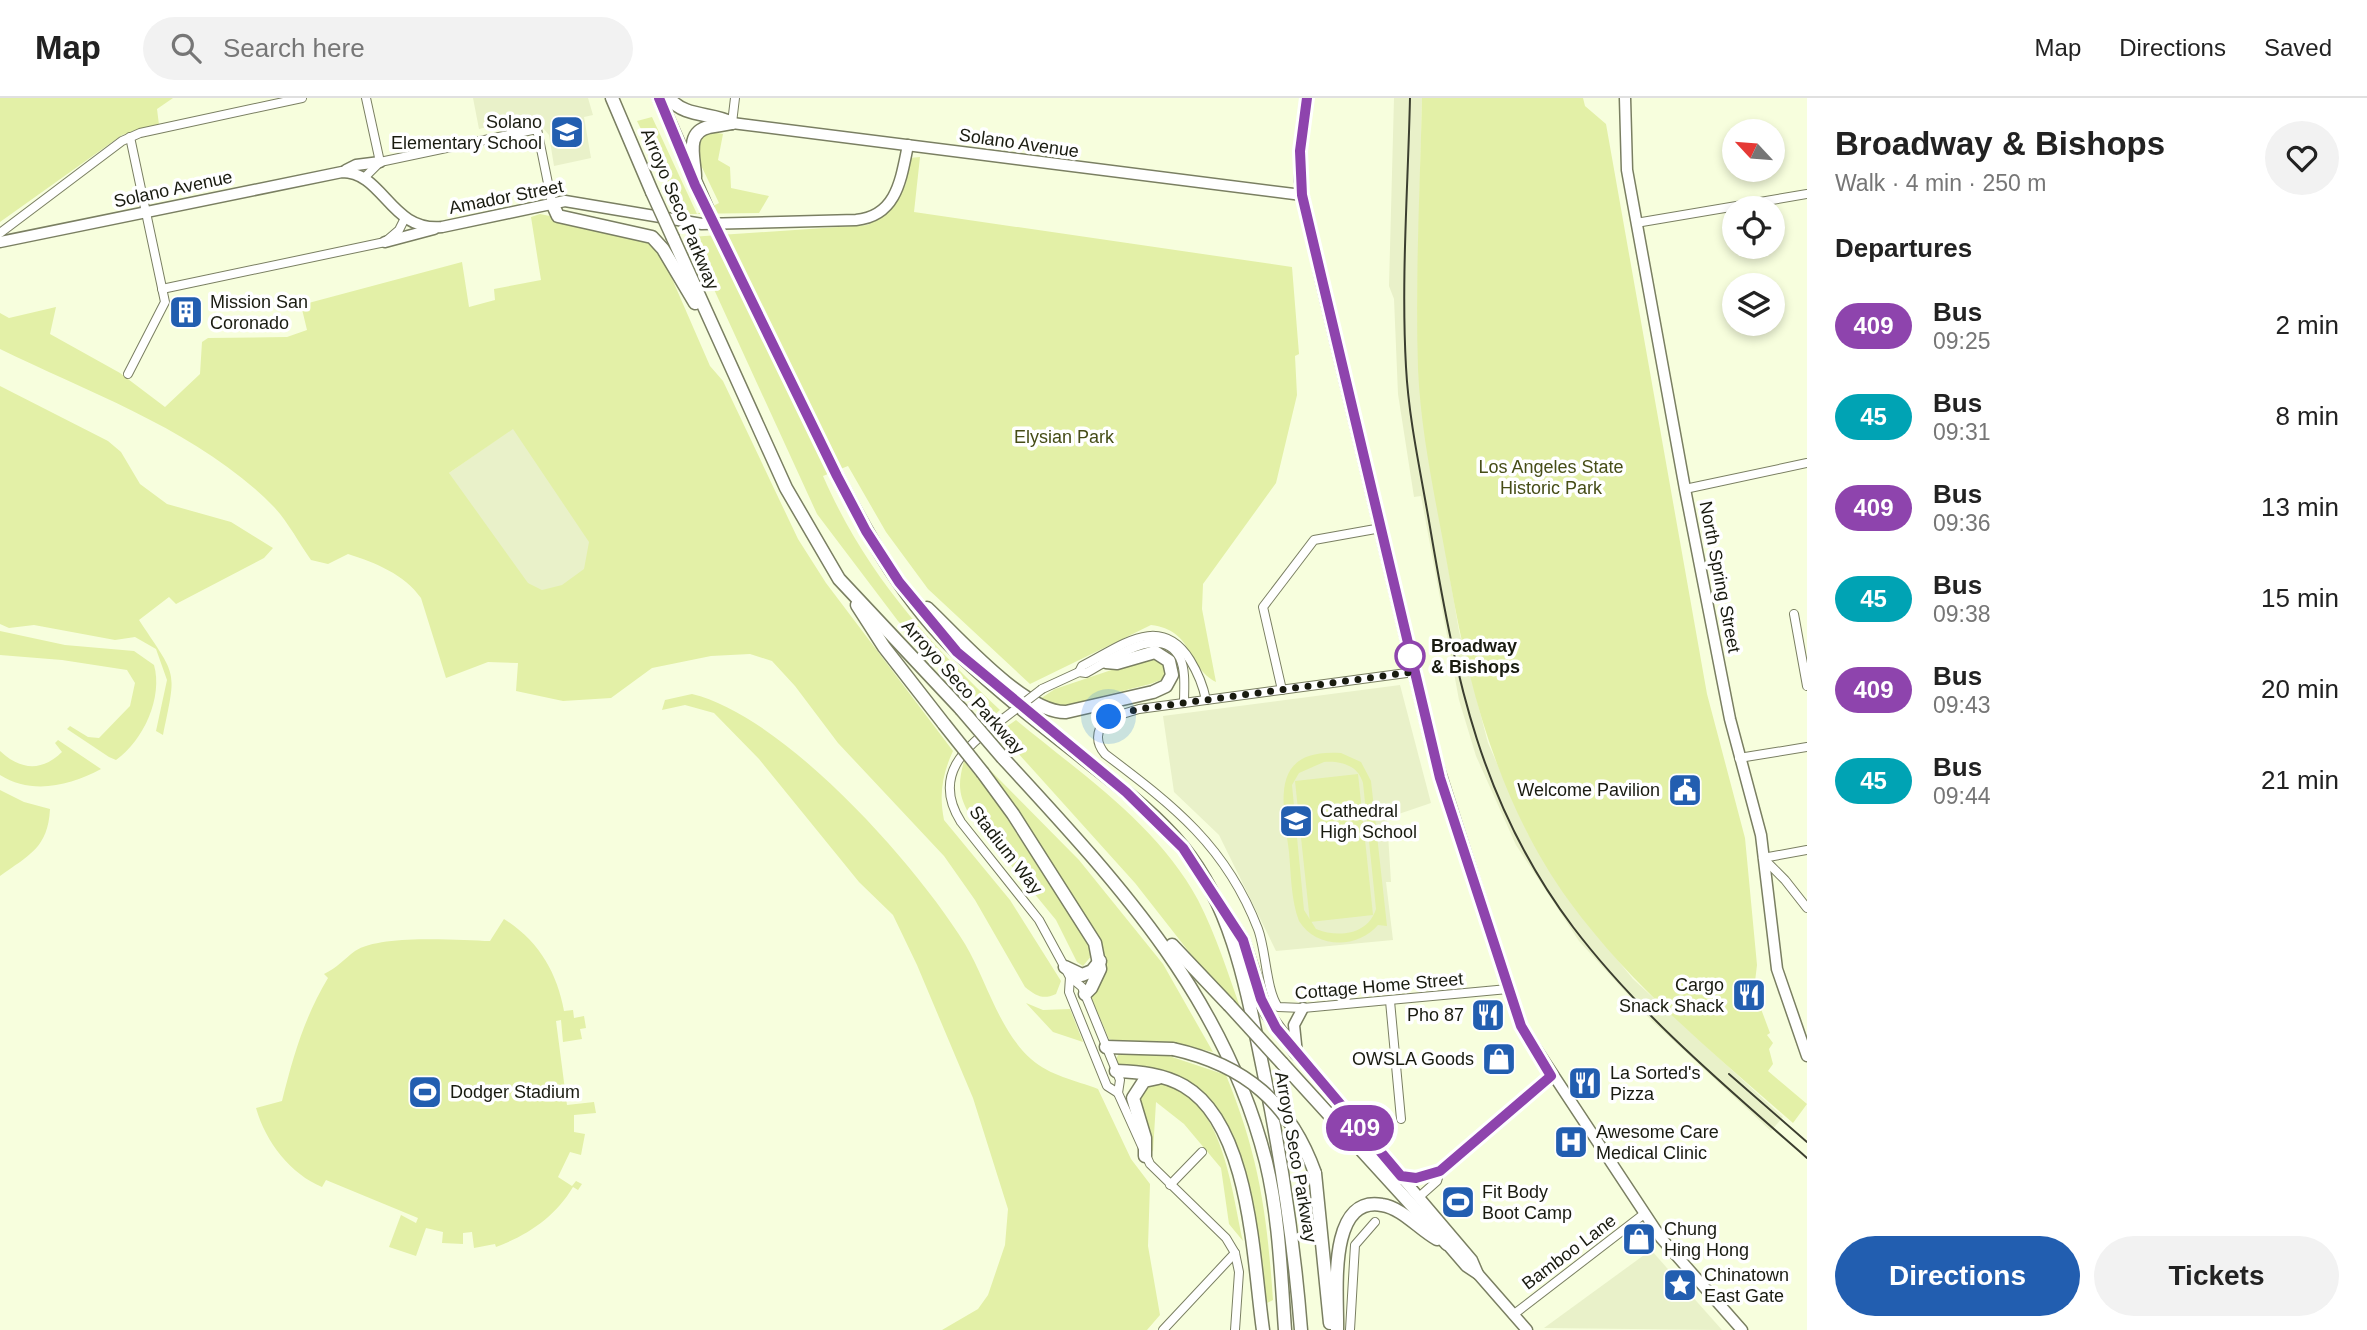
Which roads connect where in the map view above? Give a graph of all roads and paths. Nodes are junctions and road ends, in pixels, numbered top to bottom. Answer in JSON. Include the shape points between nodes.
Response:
{"nodes":[{"id":1,"x":302,"y":98,"type":"edge"},
{"id":2,"x":366,"y":98,"type":"edge"},
{"id":3,"x":612,"y":98,"type":"edge"},
{"id":4,"x":659,"y":98,"type":"edge"},
{"id":5,"x":670,"y":98,"type":"edge"},
{"id":6,"x":736,"y":98,"type":"edge"},
{"id":7,"x":1307,"y":98,"type":"edge"},
{"id":8,"x":1626,"y":98,"type":"edge"},
{"id":9,"x":732,"y":123,"type":"junction"},
{"id":10,"x":130,"y":137,"type":"junction"},
{"id":11,"x":908,"y":145,"type":"junction"},
{"id":12,"x":380,"y":162,"type":"junction"},
{"id":13,"x":348,"y":172,"type":"junction"},
{"id":14,"x":364,"y":178,"type":"junction"},
{"id":15,"x":695,"y":185,"type":"junction"},
{"id":16,"x":1807,"y":194,"type":"edge"},
{"id":17,"x":1302,"y":195,"type":"junction"},
{"id":18,"x":552,"y":203,"type":"junction"},
{"id":19,"x":706,"y":208,"type":"tunnel mouth"},
{"id":20,"x":146,"y":212,"type":"junction"},
{"id":21,"x":405,"y":218,"type":"junction"},
{"id":22,"x":1636,"y":223,"type":"junction"},
{"id":23,"x":442,"y":226,"type":"junction"},
{"id":24,"x":0,"y":233,"type":"edge"},
{"id":25,"x":0,"y":242,"type":"edge"},
{"id":26,"x":386,"y":242,"type":"junction"},
{"id":27,"x":162,"y":289,"type":"junction"},
{"id":28,"x":713,"y":330,"type":"junction"},
{"id":29,"x":128,"y":374,"type":"dead end"},
{"id":30,"x":1807,"y":463,"type":"edge"},
{"id":31,"x":837,"y":476,"type":"tunnel mouth"},
{"id":32,"x":1685,"y":489,"type":"junction"},
{"id":33,"x":1381,"y":528,"type":"junction"},
{"id":34,"x":839,"y":579,"type":"junction"},
{"id":35,"x":899,"y":582,"type":"junction"},
{"id":36,"x":1794,"y":614,"type":"dead end"},
{"id":37,"x":1106,"y":662,"type":"junction"},
{"id":38,"x":1079,"y":672,"type":"junction"},
{"id":39,"x":1413,"y":672,"type":"junction"},
{"id":40,"x":1807,"y":686,"type":"edge"},
{"id":41,"x":1282,"y":690,"type":"junction"},
{"id":42,"x":1206,"y":700,"type":"junction"},
{"id":43,"x":1184,"y":703,"type":"junction"},
{"id":44,"x":1807,"y":747,"type":"edge"},
{"id":45,"x":1739,"y":758,"type":"junction"},
{"id":46,"x":1807,"y":850,"type":"edge"},
{"id":47,"x":1763,"y":858,"type":"junction"},
{"id":48,"x":1219,"y":905,"type":"junction"},
{"id":49,"x":1807,"y":908,"type":"edge"},
{"id":50,"x":1143,"y":914,"type":"junction"},
{"id":51,"x":1100,"y":961,"type":"junction"},
{"id":52,"x":1068,"y":972,"type":"junction"},
{"id":53,"x":1508,"y":989,"type":"junction"},
{"id":54,"x":1085,"y":994,"type":"junction"},
{"id":55,"x":1390,"y":1001,"type":"junction"},
{"id":56,"x":1303,"y":1008,"type":"junction"},
{"id":57,"x":1106,"y":1047,"type":"junction"},
{"id":58,"x":1297,"y":1054,"type":"junction"},
{"id":59,"x":1807,"y":1056,"type":"edge"},
{"id":60,"x":1116,"y":1071,"type":"junction"},
{"id":61,"x":1551,"y":1076,"type":"junction"},
{"id":62,"x":1164,"y":1078,"type":"junction"},
{"id":63,"x":1118,"y":1093,"type":"junction"},
{"id":64,"x":1401,"y":1119,"type":"dead end"},
{"id":65,"x":1202,"y":1152,"type":"dead end"},
{"id":66,"x":1145,"y":1156,"type":"junction"},
{"id":67,"x":1440,"y":1171,"type":"junction"},
{"id":68,"x":1401,"y":1176,"type":"junction"},
{"id":69,"x":1170,"y":1185,"type":"junction"},
{"id":70,"x":1419,"y":1197,"type":"junction"},
{"id":71,"x":1644,"y":1214,"type":"junction"},
{"id":72,"x":1375,"y":1222,"type":"dead end"},
{"id":73,"x":1447,"y":1244,"type":"junction"},
{"id":74,"x":1235,"y":1253,"type":"junction"},
{"id":75,"x":1478,"y":1274,"type":"junction"},
{"id":76,"x":1513,"y":1315,"type":"junction"},
{"id":77,"x":1163,"y":1330,"type":"edge"},
{"id":78,"x":1235,"y":1330,"type":"edge"},
{"id":79,"x":1263,"y":1330,"type":"edge"},
{"id":80,"x":1285,"y":1330,"type":"edge"},
{"id":81,"x":1301,"y":1330,"type":"edge"},
{"id":82,"x":1330,"y":1330,"type":"edge"},
{"id":83,"x":1337,"y":1330,"type":"edge"},
{"id":84,"x":1350,"y":1330,"type":"edge"},
{"id":85,"x":1527,"y":1330,"type":"edge"},
{"id":86,"x":1742,"y":1330,"type":"edge"}],
"edges":[{"from":1,"to":10,"type":"street"},
{"from":2,"to":12,"type":"street"},
{"from":3,"to":28,"type":"highway","name":"Arroyo Seco Parkway","bridge":true},
{"from":4,"to":15,"type":"highway","name":"Arroyo Seco Parkway"},
{"from":5,"to":9,"type":"highway","via":[[682,110]]},
{"from":6,"to":9,"type":"street"},
{"from":7,"to":17,"type":"main road","via":[[1300,151]]},
{"from":8,"to":22,"type":"main road","name":"North Spring Street","via":[[1625,150]]},
{"from":9,"to":11,"type":"main road","name":"Solano Avenue"},
{"from":9,"to":15,"type":"highway","via":[[710,126],[695,136],[691,146]]},
{"from":10,"to":20,"type":"street"},
{"from":10,"to":24,"type":"street","via":[[96,157]]},
{"from":11,"to":17,"type":"main road","name":"Solano Avenue"},
{"from":11,"to":18,"type":"main road","name":"Amador Street","via":[[895,196],[871,219],[723,225],[580,202]]},
{"from":12,"to":13,"type":"main road","name":"Solano Avenue","via":[[356,165]]},
{"from":12,"to":14,"type":"street"},
{"from":12,"to":18,"type":"street","via":[[537,129]]},
{"from":13,"to":14,"type":"main road"},
{"from":13,"to":20,"type":"main road","name":"Solano Avenue"},
{"from":14,"to":21,"type":"main road"},
{"from":15,"to":19,"type":"highway","name":"Arroyo Seco Parkway"},
{"from":16,"to":22,"type":"street"},
{"from":17,"to":33,"type":"main road"},
{"from":18,"to":23,"type":"main road","name":"Amador Street"},
{"from":18,"to":28,"type":"highway","via":[[558,216],[635,231],[658,242]]},
{"from":20,"to":25,"type":"main road","name":"Solano Avenue"},
{"from":20,"to":27,"type":"street"},
{"from":21,"to":23,"type":"main road","name":"Amador Street","via":[[422,227]]},
{"from":21,"to":26,"type":"street"},
{"from":22,"to":32,"type":"main road","name":"North Spring Street"},
{"from":23,"to":26,"type":"main road"},
{"from":26,"to":27,"type":"street"},
{"from":27,"to":29,"type":"street","via":[[165,302]]},
{"from":28,"to":34,"type":"highway","name":"Arroyo Seco Parkway","via":[[786,488]]},
{"from":30,"to":32,"type":"street"},
{"from":31,"to":35,"type":"highway","name":"Arroyo Seco Parkway"},
{"from":32,"to":45,"type":"main road","name":"North Spring Street"},
{"from":33,"to":39,"type":"main road"},
{"from":33,"to":41,"type":"street","via":[[1314,540],[1263,607]]},
{"from":34,"to":50,"type":"highway","name":"Arroyo Seco Parkway","bridge":true},
{"from":34,"to":51,"type":"highway","bridge":true,"via":[[884,647],[1013,814],[1095,943]]},
{"from":35,"to":37,"type":"highway","via":[[1023,694],[1050,710],[1066,712],[1153,692],[1166,685],[1171,675],[1169,661],[1155,652]]},
{"from":35,"to":48,"type":"highway","name":"Arroyo Seco Parkway","via":[[957,652],[1155,818],[1183,848]]},
{"from":36,"to":40,"type":"street"},
{"from":37,"to":38,"type":"street","name":"Stadium Way"},
{"from":37,"to":43,"type":"street","name":"Stadium Way","via":[[1145,643],[1166,645],[1181,663]]},
{"from":38,"to":42,"type":"street","name":"Stadium Way","via":[[1135,639],[1159,634],[1184,651],[1203,684]]},
{"from":38,"to":52,"type":"street","name":"Stadium Way","bridge":true,"via":[[1042,689],[999,722],[961,754],[952,771],[951,802],[961,822],[1039,920]]},
{"from":39,"to":41,"type":"street"},
{"from":39,"to":53,"type":"main road","via":[[1440,778]]},
{"from":41,"to":42,"type":"street"},
{"from":42,"to":43,"type":"street"},
{"from":43,"to":56,"type":"street","name":"Cottage Home Street","via":[[1109,717],[1098,731],[1101,750],[1171,805],[1210,843],[1241,890],[1258,930],[1275,1003],[1285,1009]]},
{"from":44,"to":45,"type":"street"},
{"from":45,"to":47,"type":"main road","name":"North Spring Street"},
{"from":46,"to":47,"type":"street"},
{"from":47,"to":49,"type":"street"},
{"from":47,"to":59,"type":"main road","name":"North Spring Street","via":[[1777,970]]},
{"from":48,"to":58,"type":"highway","via":[[1243,940],[1267,1013]]},
{"from":48,"to":81,"type":"highway","name":"Arroyo Seco Parkway","via":[[1245,977],[1271,1108],[1292,1227]]},
{"from":50,"to":73,"type":"highway","bridge":true},
{"from":50,"to":80,"type":"highway","name":"Arroyo Seco Parkway","via":[[1198,996],[1247,1096],[1266,1165],[1277,1232]]},
{"from":51,"to":52,"type":"highway","via":[[1083,975]]},
{"from":51,"to":54,"type":"highway","via":[[1097,980]]},
{"from":52,"to":54,"type":"street","name":"Stadium Way"},
{"from":52,"to":63,"type":"street","name":"Stadium Way","via":[[1069,992],[1107,1086]]},
{"from":53,"to":55,"type":"street","name":"Cottage Home Street"},
{"from":53,"to":61,"type":"main road","via":[[1524,1033]]},
{"from":54,"to":57,"type":"street","name":"Stadium Way"},
{"from":55,"to":56,"type":"street","name":"Cottage Home Street"},
{"from":55,"to":64,"type":"street"},
{"from":56,"to":58,"type":"main road","via":[[1294,1025]]},
{"from":57,"to":60,"type":"street","name":"Stadium Way"},
{"from":57,"to":82,"type":"highway","bridge":true,"via":[[1173,1049],[1217,1062],[1260,1088],[1293,1126],[1315,1173]]},
{"from":58,"to":68,"type":"main road"},
{"from":60,"to":62,"type":"highway"},
{"from":60,"to":63,"type":"street","name":"Stadium Way"},
{"from":61,"to":67,"type":"street"},
{"from":61,"to":71,"type":"main road"},
{"from":62,"to":66,"type":"highway","via":[[1144,1081],[1133,1098],[1145,1138]]},
{"from":62,"to":79,"type":"highway","via":[[1197,1095],[1223,1126],[1230,1143],[1249,1227]]},
{"from":63,"to":66,"type":"street","name":"Stadium Way"},
{"from":65,"to":69,"type":"street"},
{"from":66,"to":69,"type":"street","name":"Stadium Way"},
{"from":67,"to":68,"type":"street","via":[[1416,1178]]},
{"from":67,"to":70,"type":"street","via":[[1437,1181]]},
{"from":68,"to":70,"type":"main road"},
{"from":69,"to":74,"type":"street","name":"Stadium Way","via":[[1226,1238]]},
{"from":70,"to":75,"type":"main road","via":[[1472,1260]]},
{"from":71,"to":76,"type":"street","name":"Bamboo Lane"},
{"from":71,"to":86,"type":"main road"},
{"from":72,"to":84,"type":"street","via":[[1354,1245]]},
{"from":73,"to":75,"type":"main road"},
{"from":73,"to":83,"type":"highway","via":[[1390,1207],[1372,1205],[1355,1212],[1340,1240]]},
{"from":74,"to":77,"type":"street"},
{"from":74,"to":78,"type":"street","via":[[1239,1272]]},
{"from":75,"to":76,"type":"main road"},
{"from":76,"to":85,"type":"main road"}]}
